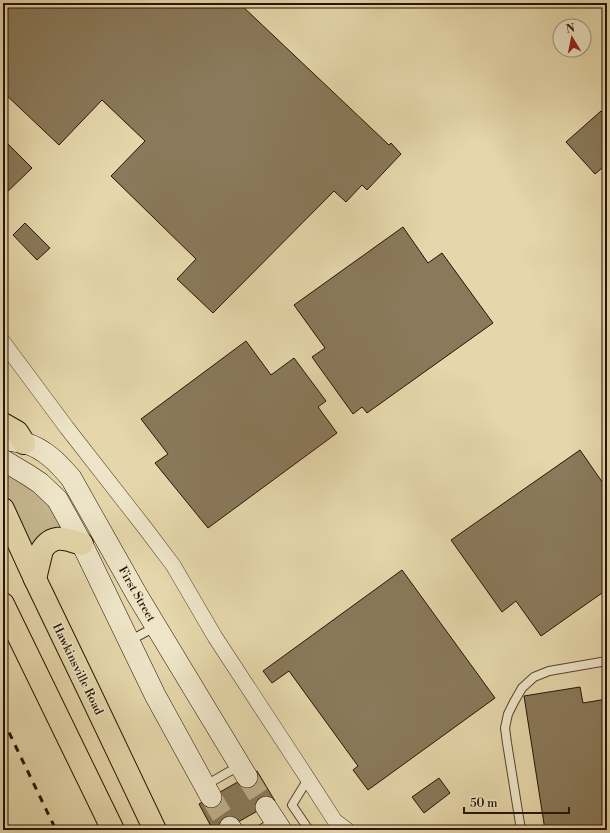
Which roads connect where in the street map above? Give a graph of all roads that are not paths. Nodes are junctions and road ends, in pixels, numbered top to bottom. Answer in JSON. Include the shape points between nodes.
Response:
{"nodes":[{"id":1,"x":3,"y":342,"type":"edge"},
{"id":2,"x":3,"y":424,"type":"edge"},
{"id":3,"x":14,"y":441,"type":"edge"},
{"id":4,"x":3,"y":460,"type":"edge"},
{"id":5,"x":3,"y":509,"type":"edge"},
{"id":6,"x":82,"y":544,"type":"junction"},
{"id":7,"x":35,"y":579,"type":"junction"},
{"id":8,"x":3,"y":604,"type":"edge"},
{"id":9,"x":156,"y":627,"type":"junction"},
{"id":10,"x":129,"y":641,"type":"junction"},
{"id":11,"x":607,"y":661,"type":"edge"},
{"id":12,"x":243,"y":771,"type":"joint"},
{"id":13,"x":308,"y":779,"type":"junction"},
{"id":14,"x":208,"y":791,"type":"joint"},
{"id":15,"x":113,"y":830,"type":"edge"},
{"id":16,"x":155,"y":830,"type":"edge"},
{"id":17,"x":309,"y":830,"type":"edge"},
{"id":18,"x":346,"y":830,"type":"edge"},
{"id":19,"x":521,"y":830,"type":"edge"}],
"edges":[{"from":1,"to":13,"type":"street","via":[[172,565],[215,637]]},
{"from":2,"to":3,"type":"main road","via":[[17,432]]},
{"from":3,"to":9,"type":"street","name":"First Street","via":[[35,447],[46,454],[60,464],[71,478]]},
{"from":4,"to":6,"type":"street","name":"First Street","via":[[40,483],[57,499]]},
{"from":5,"to":7,"type":"main road","name":"Hawkinsville Road"},
{"from":6,"to":7,"type":"main road","via":[[64,538],[49,543],[42,550]]},
{"from":6,"to":10,"type":"street","name":"First Street"},
{"from":7,"to":16,"type":"main road","name":"Hawkinsville Road"},
{"from":8,"to":15,"type":"main road"},
{"from":9,"to":10,"type":"lane"},
{"from":9,"to":12,"type":"street","name":"First Street"},
{"from":10,"to":14,"type":"street","name":"First Street","via":[[155,695]]},
{"from":11,"to":19,"type":"lane","via":[[549,671],[534,677],[522,688],[514,702],[505,728]]},
{"from":12,"to":14,"type":"lane"},
{"from":13,"to":17,"type":"lane","via":[[292,805]]},
{"from":13,"to":18,"type":"street","via":[[335,821]]}]}
